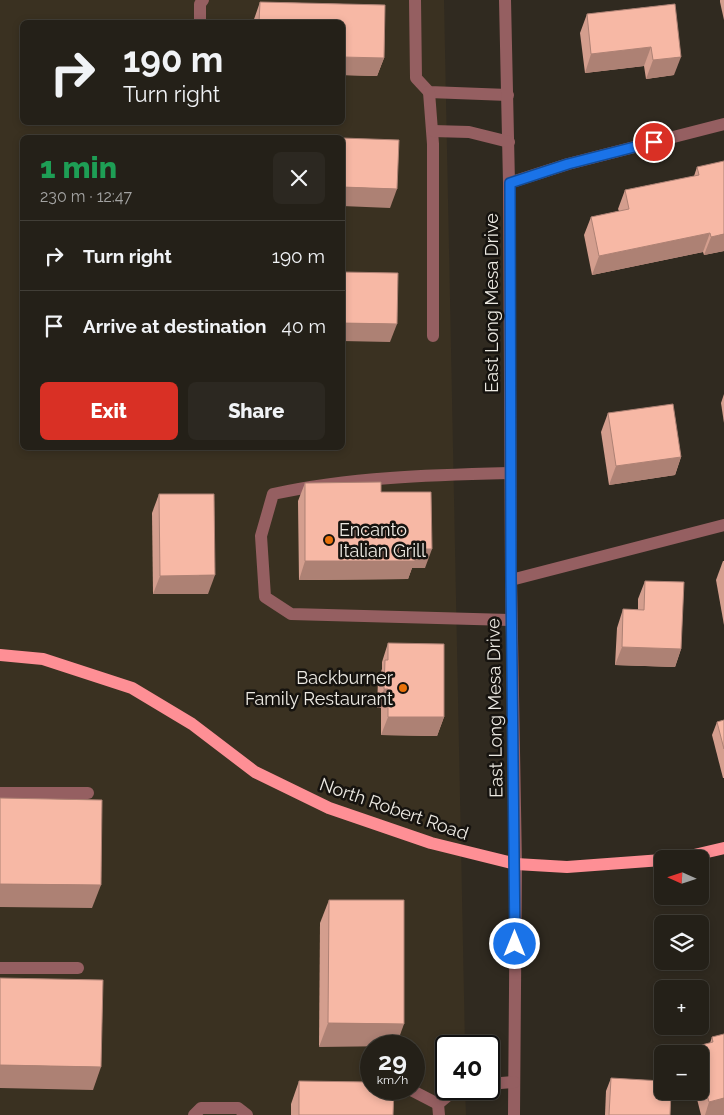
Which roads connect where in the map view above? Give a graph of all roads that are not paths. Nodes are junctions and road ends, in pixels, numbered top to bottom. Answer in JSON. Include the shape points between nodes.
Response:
{"nodes":[{"id":1,"x":202,"y":0,"type":"edge"},
{"id":2,"x":415,"y":0,"type":"edge"},
{"id":3,"x":506,"y":0,"type":"edge"},
{"id":4,"x":200,"y":20,"type":"edge"},
{"id":5,"x":429,"y":92,"type":"junction"},
{"id":6,"x":508,"y":95,"type":"junction"},
{"id":7,"x":724,"y":124,"type":"edge"},
{"id":8,"x":433,"y":131,"type":"junction"},
{"id":9,"x":508,"y":142,"type":"junction"},
{"id":10,"x":510,"y":183,"type":"junction"},
{"id":11,"x":432,"y":336,"type":"dead end"},
{"id":12,"x":510,"y":473,"type":"junction"},
{"id":13,"x":724,"y":525,"type":"edge"},
{"id":14,"x":511,"y":580,"type":"junction"},
{"id":15,"x":511,"y":620,"type":"junction"},
{"id":16,"x":0,"y":655,"type":"edge"},
{"id":17,"x":0,"y":793,"type":"edge"},
{"id":18,"x":88,"y":793,"type":"dead end"},
{"id":19,"x":724,"y":848,"type":"edge"},
{"id":20,"x":709,"y":852,"type":"edge"},
{"id":21,"x":654,"y":861,"type":"edge"},
{"id":22,"x":516,"y":864,"type":"junction"},
{"id":23,"x":0,"y":968,"type":"edge"},
{"id":24,"x":78,"y":968,"type":"dead end"},
{"id":25,"x":514,"y":1082,"type":"junction"},
{"id":26,"x":500,"y":1083,"type":"edge"},
{"id":27,"x":424,"y":1100,"type":"edge"},
{"id":28,"x":447,"y":1100,"type":"edge"},
{"id":29,"x":438,"y":1110,"type":"edge"},
{"id":30,"x":194,"y":1115,"type":"edge"},
{"id":31,"x":247,"y":1115,"type":"edge"},
{"id":32,"x":514,"y":1115,"type":"edge"}],
"edges":[{"from":1,"to":4,"type":"street"},
{"from":2,"to":5,"type":"street","via":[[416,78]]},
{"from":3,"to":6,"type":"street","name":"East Long Mesa Drive"},
{"from":5,"to":6,"type":"street"},
{"from":5,"to":8,"type":"street"},
{"from":6,"to":9,"type":"street","name":"East Long Mesa Drive"},
{"from":7,"to":10,"type":"street","via":[[568,164]]},
{"from":8,"to":9,"type":"street","via":[[469,132]]},
{"from":8,"to":11,"type":"street"},
{"from":9,"to":10,"type":"street","name":"East Long Mesa Drive"},
{"from":10,"to":12,"type":"street","name":"East Long Mesa Drive"},
{"from":12,"to":14,"type":"street","name":"East Long Mesa Drive"},
{"from":12,"to":15,"type":"street","via":[[315,485],[273,494],[261,536],[265,597],[291,614]]},
{"from":13,"to":14,"type":"street"},
{"from":14,"to":15,"type":"street","name":"East Long Mesa Drive"},
{"from":15,"to":22,"type":"street","name":"East Long Mesa Drive"},
{"from":16,"to":22,"type":"main road","name":"North Robert Road","via":[[43,659],[132,688],[192,724],[255,772],[329,808],[430,843]]},
{"from":17,"to":18,"type":"street"},
{"from":19,"to":20,"type":"main road"},
{"from":21,"to":22,"type":"main road","name":"North Robert Road","via":[[567,867]]},
{"from":22,"to":25,"type":"street","name":"East Long Mesa Drive"},
{"from":23,"to":24,"type":"street"},
{"from":25,"to":26,"type":"street"},
{"from":25,"to":32,"type":"street","name":"East Long Mesa Drive"},
{"from":27,"to":29,"type":"street"},
{"from":28,"to":29,"type":"street"},
{"from":30,"to":31,"type":"street","via":[[202,1108],[238,1108]]}]}
